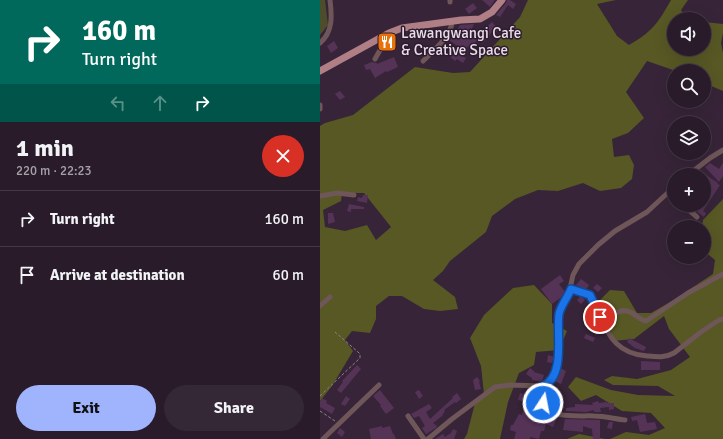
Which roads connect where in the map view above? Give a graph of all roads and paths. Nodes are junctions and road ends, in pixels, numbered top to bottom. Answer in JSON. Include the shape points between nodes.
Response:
{"nodes":[{"id":1,"x":330,"y":0,"type":"edge"},
{"id":2,"x":502,"y":0,"type":"edge"},
{"id":3,"x":452,"y":22,"type":"junction"},
{"id":4,"x":389,"y":33,"type":"junction"},
{"id":5,"x":320,"y":44,"type":"edge"},
{"id":6,"x":375,"y":59,"type":"dead end"},
{"id":7,"x":423,"y":60,"type":"dead end"},
{"id":8,"x":320,"y":71,"type":"edge"},
{"id":9,"x":320,"y":106,"type":"edge"},
{"id":10,"x":320,"y":109,"type":"edge"},
{"id":11,"x":723,"y":150,"type":"edge"},
{"id":12,"x":697,"y":168,"type":"edge"},
{"id":13,"x":667,"y":194,"type":"edge"},
{"id":14,"x":354,"y":195,"type":"dead end"},
{"id":15,"x":320,"y":196,"type":"edge"},
{"id":16,"x":691,"y":212,"type":"edge"},
{"id":17,"x":697,"y":217,"type":"dead end"},
{"id":18,"x":723,"y":274,"type":"edge"},
{"id":19,"x":571,"y":289,"type":"junction"},
{"id":20,"x":330,"y":297,"type":"dead end"},
{"id":21,"x":320,"y":306,"type":"edge"},
{"id":22,"x":723,"y":319,"type":"edge"},
{"id":23,"x":603,"y":322,"type":"junction"},
{"id":24,"x":335,"y":332,"type":"dead end"},
{"id":25,"x":379,"y":385,"type":"dead end"},
{"id":26,"x":543,"y":386,"type":"junction"},
{"id":27,"x":320,"y":396,"type":"edge"},
{"id":28,"x":320,"y":411,"type":"edge"},
{"id":29,"x":408,"y":416,"type":"dead end"},
{"id":30,"x":626,"y":420,"type":"dead end"},
{"id":31,"x":339,"y":424,"type":"junction"},
{"id":32,"x":323,"y":439,"type":"edge"},
{"id":33,"x":424,"y":439,"type":"edge"},
{"id":34,"x":428,"y":439,"type":"edge"}],
"edges":[{"from":1,"to":5,"type":"street","via":[[331,22],[327,36]]},
{"from":2,"to":3,"type":"main road","via":[[492,12],[480,19]]},
{"from":3,"to":4,"type":"main road","via":[[402,28]]},
{"from":3,"to":7,"type":"street","via":[[446,36]]},
{"from":4,"to":6,"type":"street"},
{"from":4,"to":8,"type":"main road"},
{"from":9,"to":10,"type":"street"},
{"from":11,"to":12,"type":"street"},
{"from":13,"to":19,"type":"street","via":[[647,212],[598,245],[575,270]]},
{"from":14,"to":15,"type":"street","via":[[337,193]]},
{"from":16,"to":17,"type":"street"},
{"from":18,"to":23,"type":"street","via":[[688,293],[646,321],[624,309]]},
{"from":19,"to":23,"type":"street","via":[[590,295]]},
{"from":19,"to":26,"type":"street","via":[[559,312],[560,344],[555,370],[548,384]]},
{"from":20,"to":21,"type":"street"},
{"from":22,"to":23,"type":"street","via":[[674,353],[660,357],[637,355],[621,349],[611,338]]},
{"from":24,"to":27,"type":"path","via":[[360,354],[360,358]]},
{"from":25,"to":31,"type":"street"},
{"from":26,"to":30,"type":"street","via":[[543,403],[558,414]]},
{"from":26,"to":34,"type":"street","via":[[495,387]]},
{"from":28,"to":31,"type":"path"},
{"from":29,"to":33,"type":"street"},
{"from":31,"to":32,"type":"street"}]}
